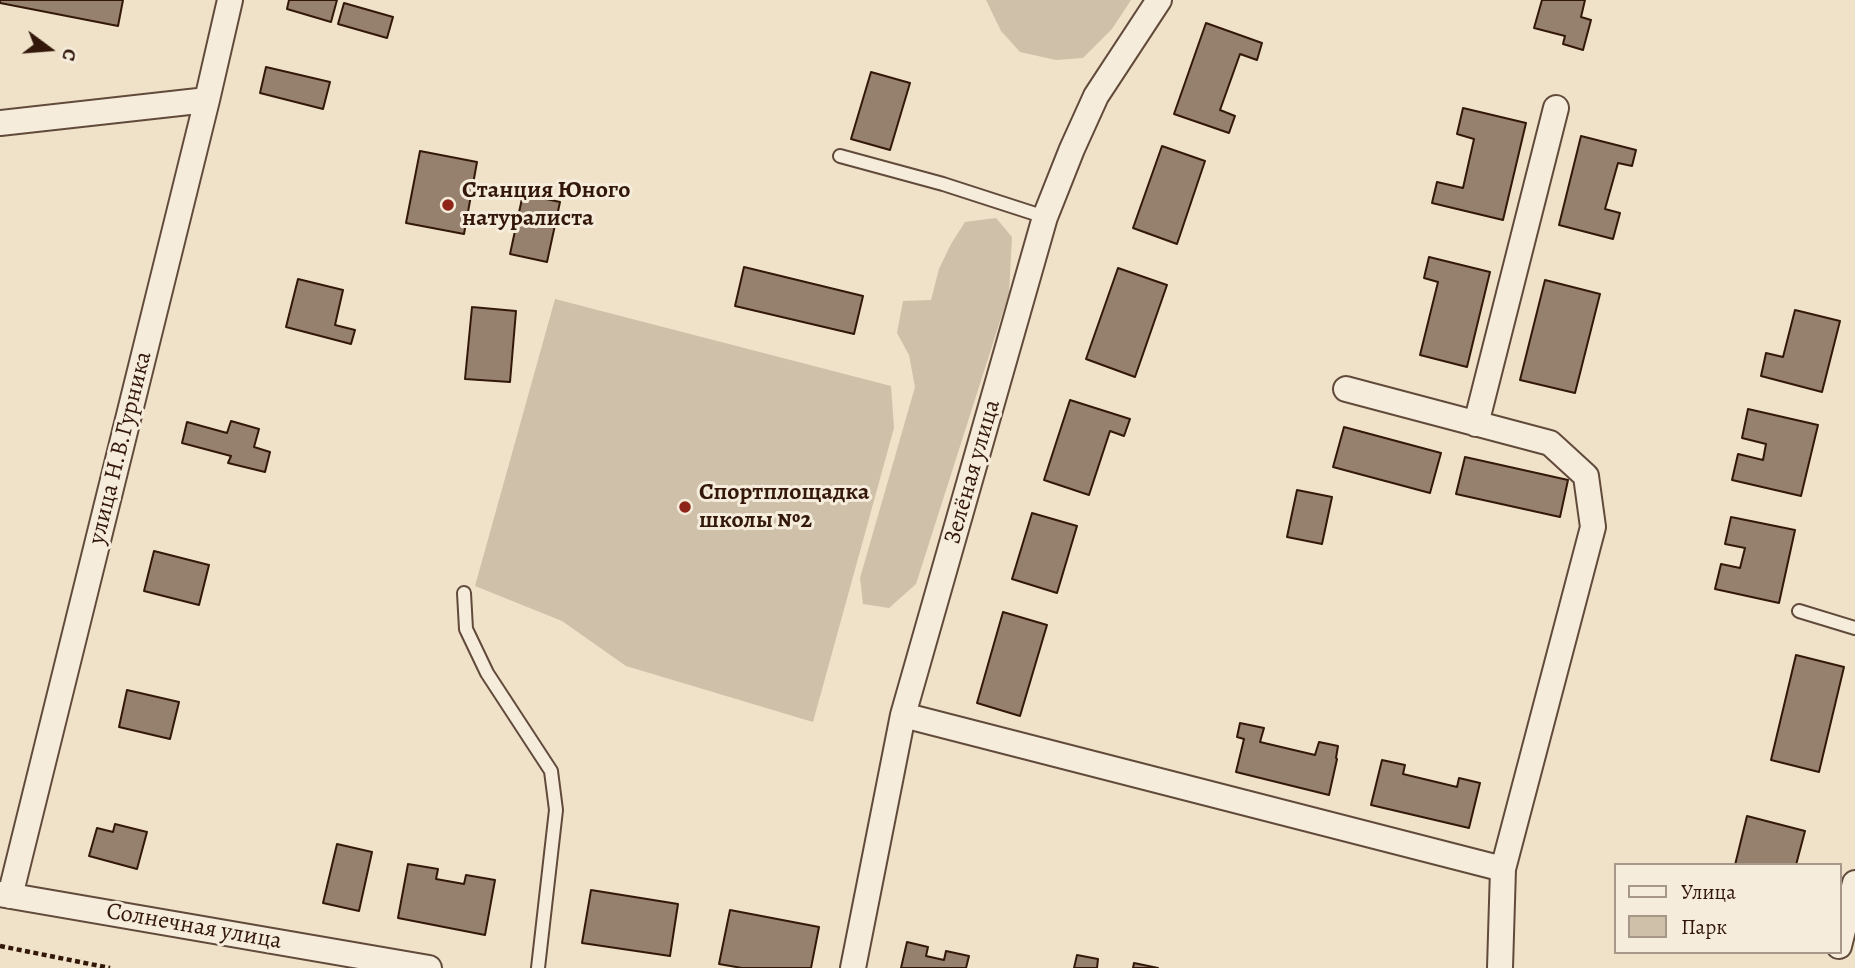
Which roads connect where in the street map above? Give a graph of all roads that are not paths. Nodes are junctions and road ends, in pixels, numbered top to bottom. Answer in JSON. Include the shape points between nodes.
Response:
{"nodes":[{"id":1,"x":230,"y":0,"type":"edge"},
{"id":2,"x":1159,"y":0,"type":"edge"},
{"id":3,"x":207,"y":100,"type":"junction"},
{"id":4,"x":1556,"y":108,"type":"dead end"},
{"id":5,"x":0,"y":123,"type":"edge"},
{"id":6,"x":840,"y":156,"type":"dead end"},
{"id":7,"x":1045,"y":217,"type":"junction"},
{"id":8,"x":1346,"y":388,"type":"dead end"},
{"id":9,"x":1476,"y":424,"type":"junction"},
{"id":10,"x":464,"y":593,"type":"dead end"},
{"id":11,"x":1798,"y":611,"type":"dead end"},
{"id":12,"x":1855,"y":628,"type":"edge"},
{"id":13,"x":903,"y":715,"type":"junction"},
{"id":14,"x":1503,"y":869,"type":"junction"},
{"id":15,"x":1855,"y":883,"type":"edge"},
{"id":16,"x":5,"y":895,"type":"edge"},
{"id":17,"x":1841,"y":938,"type":"edge"},
{"id":18,"x":429,"y":968,"type":"edge"},
{"id":19,"x":538,"y":968,"type":"edge"},
{"id":20,"x":853,"y":968,"type":"edge"},
{"id":21,"x":1500,"y":968,"type":"edge"}],
"edges":[{"from":1,"to":3,"type":"street","name":"улица Н.В.Гурника"},
{"from":2,"to":7,"type":"street","name":"Зелёная улица","via":[[1096,96]]},
{"from":3,"to":5,"type":"street"},
{"from":3,"to":16,"type":"street","name":"улица Н.В.Гурника"},
{"from":4,"to":9,"type":"street"},
{"from":6,"to":7,"type":"lane"},
{"from":7,"to":13,"type":"street","name":"Зелёная улица"},
{"from":8,"to":9,"type":"street"},
{"from":9,"to":14,"type":"street","via":[[1550,443],[1586,475],[1593,527]]},
{"from":10,"to":19,"type":"lane","via":[[466,629],[486,673],[551,771],[556,810]]},
{"from":11,"to":12,"type":"lane"},
{"from":13,"to":14,"type":"street"},
{"from":13,"to":20,"type":"street","name":"Зелёная улица"},
{"from":14,"to":21,"type":"street"},
{"from":15,"to":17,"type":"street"},
{"from":16,"to":18,"type":"street","name":"Солнечная улица"}]}
